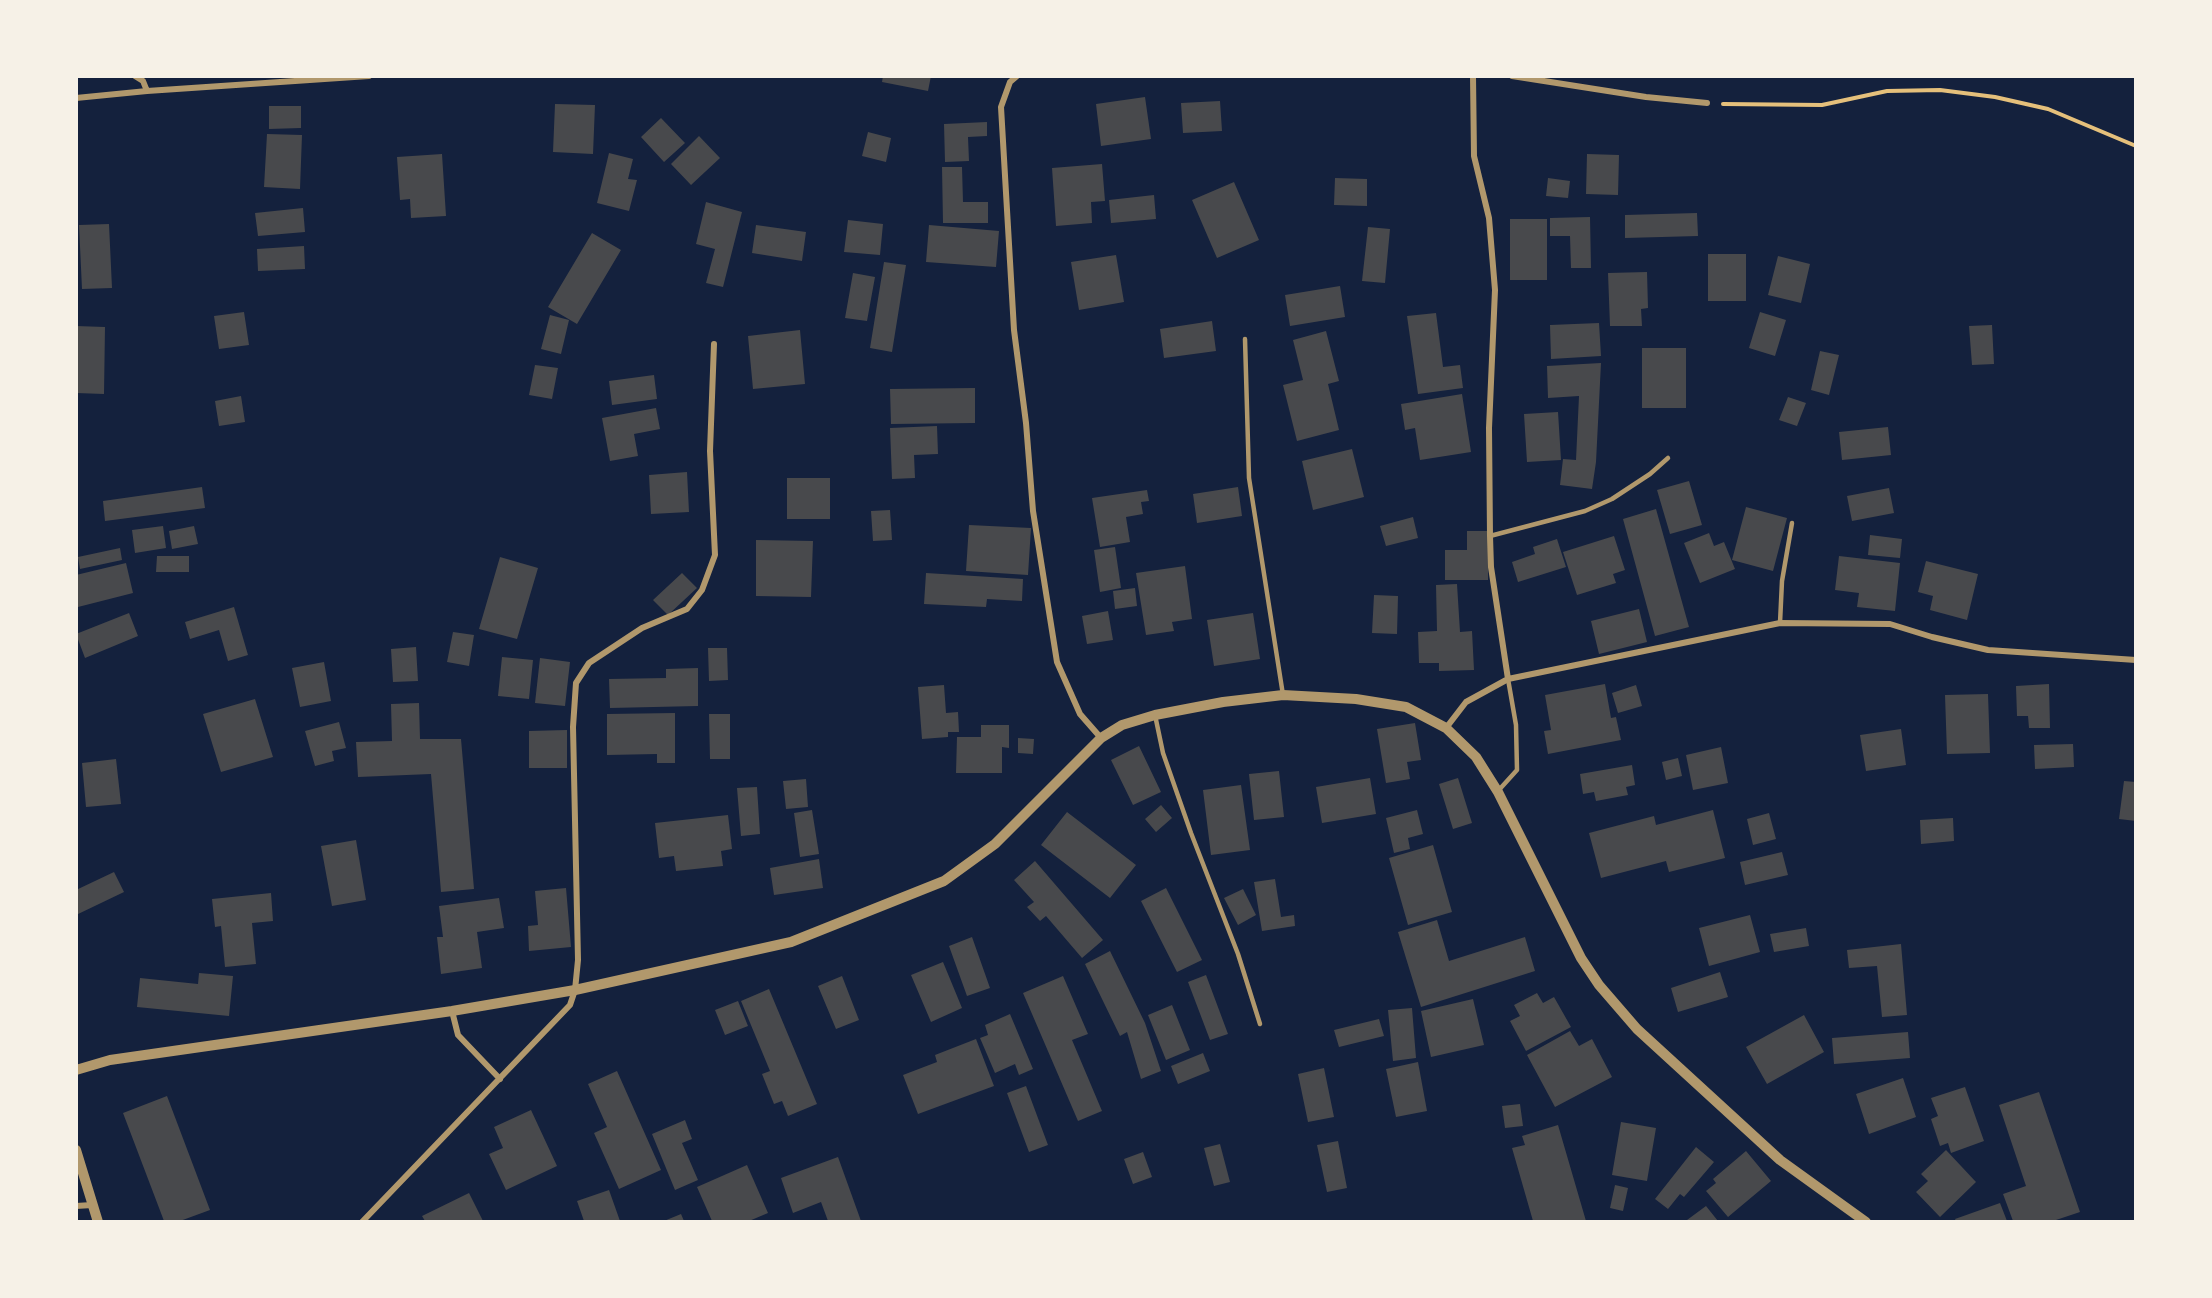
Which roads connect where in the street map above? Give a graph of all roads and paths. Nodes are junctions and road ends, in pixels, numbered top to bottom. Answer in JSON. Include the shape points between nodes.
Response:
{"nodes":[{"id":1,"x":135,"y":76,"type":"edge"},
{"id":2,"x":369,"y":76,"type":"edge"},
{"id":3,"x":1017,"y":76,"type":"edge"},
{"id":4,"x":1473,"y":76,"type":"edge"},
{"id":5,"x":1512,"y":76,"type":"edge"},
{"id":6,"x":147,"y":91,"type":"junction"},
{"id":7,"x":76,"y":98,"type":"edge"},
{"id":8,"x":1707,"y":104,"type":"joint"},
{"id":9,"x":2136,"y":146,"type":"edge"},
{"id":10,"x":1245,"y":339,"type":"dead end"},
{"id":11,"x":714,"y":344,"type":"dead end"},
{"id":12,"x":1668,"y":458,"type":"dead end"},
{"id":13,"x":1792,"y":524,"type":"dead end"},
{"id":14,"x":1490,"y":536,"type":"junction"},
{"id":15,"x":1780,"y":623,"type":"junction"},
{"id":16,"x":2136,"y":660,"type":"edge"},
{"id":17,"x":1508,"y":679,"type":"junction"},
{"id":18,"x":1283,"y":695,"type":"junction"},
{"id":19,"x":1155,"y":715,"type":"junction"},
{"id":20,"x":1446,"y":728,"type":"junction"},
{"id":21,"x":1101,"y":738,"type":"junction"},
{"id":22,"x":1498,"y":792,"type":"junction"},
{"id":23,"x":575,"y":990,"type":"junction"},
{"id":24,"x":452,"y":1011,"type":"junction"},
{"id":25,"x":1260,"y":1024,"type":"dead end"},
{"id":26,"x":76,"y":1070,"type":"edge"},
{"id":27,"x":500,"y":1079,"type":"junction"},
{"id":28,"x":76,"y":1150,"type":"edge"},
{"id":29,"x":92,"y":1205,"type":"junction"},
{"id":30,"x":76,"y":1206,"type":"edge"},
{"id":31,"x":98,"y":1221,"type":"edge"},
{"id":32,"x":362,"y":1221,"type":"edge"},
{"id":33,"x":1866,"y":1221,"type":"edge"}],
"edges":[{"from":1,"to":6,"type":"street","via":[[143,81]]},
{"from":2,"to":6,"type":"street"},
{"from":3,"to":21,"type":"street","via":[[1010,82],[1001,106],[1014,330],[1034,511],[1057,662],[1080,714]]},
{"from":4,"to":14,"type":"street","via":[[1474,156],[1489,218],[1495,290],[1489,428]]},
{"from":5,"to":8,"type":"street"},
{"from":6,"to":7,"type":"street"},
{"from":8,"to":9,"type":"path","via":[[1822,105],[1887,91],[1940,90],[2048,109]]},
{"from":10,"to":18,"type":"lane","via":[[1249,478]]},
{"from":11,"to":23,"type":"street","via":[[710,451],[715,555],[702,590],[687,609],[642,628],[589,663],[576,683]]},
{"from":12,"to":14,"type":"lane","via":[[1612,499],[1585,511]]},
{"from":13,"to":15,"type":"lane","via":[[1782,581]]},
{"from":14,"to":17,"type":"street"},
{"from":15,"to":16,"type":"street","via":[[1890,624],[1988,650]]},
{"from":15,"to":17,"type":"street"},
{"from":17,"to":20,"type":"street","via":[[1466,702]]},
{"from":17,"to":22,"type":"lane","via":[[1516,725],[1517,770]]},
{"from":18,"to":19,"type":"street"},
{"from":18,"to":20,"type":"street","via":[[1356,699],[1406,707]]},
{"from":19,"to":21,"type":"street","via":[[1122,725]]},
{"from":19,"to":25,"type":"lane","via":[[1163,753]]},
{"from":20,"to":22,"type":"street","via":[[1476,757]]},
{"from":21,"to":23,"type":"street","via":[[995,844],[944,881],[791,942]]},
{"from":22,"to":33,"type":"street","via":[[1581,958],[1599,985],[1637,1029],[1780,1160]]},
{"from":23,"to":24,"type":"street"},
{"from":23,"to":27,"type":"street","via":[[570,1005]]},
{"from":24,"to":26,"type":"street","via":[[110,1060]]},
{"from":24,"to":27,"type":"street","via":[[458,1035]]},
{"from":27,"to":32,"type":"street"},
{"from":28,"to":29,"type":"street"},
{"from":29,"to":30,"type":"street"},
{"from":29,"to":31,"type":"street"}]}
